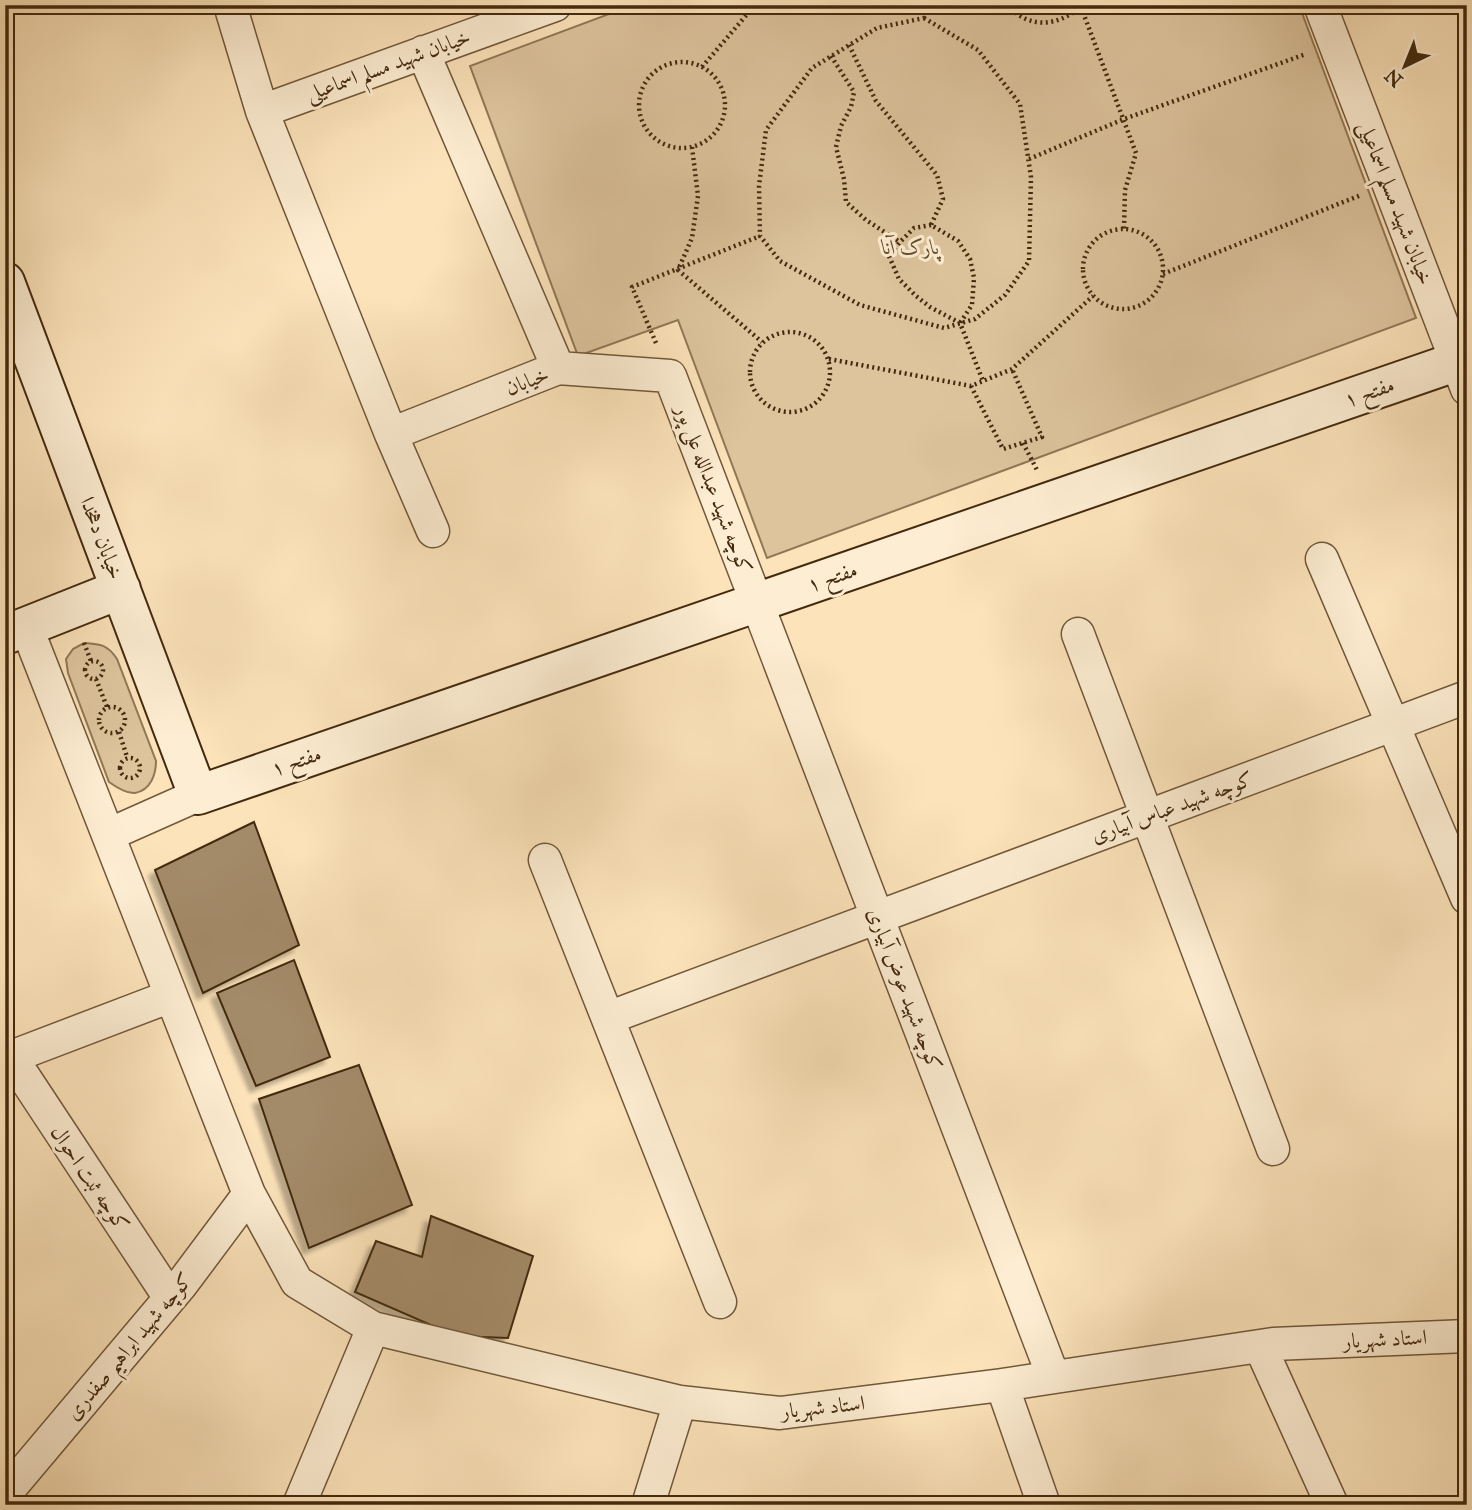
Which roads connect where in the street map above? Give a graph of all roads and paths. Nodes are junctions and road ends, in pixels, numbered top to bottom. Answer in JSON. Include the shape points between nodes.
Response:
{"nodes":[{"id":1,"x":230,"y":5,"type":"edge"},
{"id":2,"x":555,"y":5,"type":"edge"},
{"id":3,"x":755,"y":5,"type":"edge"},
{"id":4,"x":1007,"y":5,"type":"edge"},
{"id":5,"x":1320,"y":5,"type":"edge"},
{"id":6,"x":1082,"y":6,"type":"edge"},
{"id":7,"x":1335,"y":44,"type":"junction"},
{"id":8,"x":849,"y":45,"type":"junction"},
{"id":9,"x":423,"y":52,"type":"junction"},
{"id":10,"x":831,"y":56,"type":"junction"},
{"id":11,"x":702,"y":67,"type":"junction"},
{"id":12,"x":262,"y":111,"type":"junction"},
{"id":13,"x":1124,"y":119,"type":"junction"},
{"id":14,"x":692,"y":147,"type":"junction"},
{"id":15,"x":1029,"y":159,"type":"junction"},
{"id":16,"x":1389,"y":184,"type":"junction"},
{"id":17,"x":931,"y":225,"type":"junction"},
{"id":18,"x":1124,"y":229,"type":"junction"},
{"id":19,"x":760,"y":236,"type":"junction"},
{"id":20,"x":900,"y":242,"type":"junction"},
{"id":21,"x":678,"y":270,"type":"junction"},
{"id":22,"x":1163,"y":274,"type":"junction"},
{"id":23,"x":5,"y":282,"type":"edge"},
{"id":24,"x":1093,"y":296,"type":"junction"},
{"id":25,"x":960,"y":323,"type":"junction"},
{"id":26,"x":762,"y":342,"type":"junction"},
{"id":27,"x":829,"y":359,"type":"junction"},
{"id":28,"x":558,"y":368,"type":"junction"},
{"id":29,"x":1012,"y":369,"type":"junction"},
{"id":30,"x":1463,"y":370,"type":"edge"},
{"id":31,"x":670,"y":376,"type":"junction"},
{"id":32,"x":984,"y":381,"type":"junction"},
{"id":33,"x":971,"y":386,"type":"junction"},
{"id":34,"x":391,"y":434,"type":"junction"},
{"id":35,"x":432,"y":531,"type":"dead end"},
{"id":36,"x":1322,"y":559,"type":"dead end"},
{"id":37,"x":121,"y":589,"type":"junction"},
{"id":38,"x":757,"y":603,"type":"junction"},
{"id":39,"x":16,"y":631,"type":"edge"},
{"id":40,"x":1077,"y":634,"type":"dead end"},
{"id":41,"x":85,"y":643,"type":"junction"},
{"id":42,"x":96,"y":643,"type":"dead end"},
{"id":43,"x":73,"y":649,"type":"dead end"},
{"id":44,"x":91,"y":661,"type":"junction"},
{"id":45,"x":96,"y":679,"type":"junction"},
{"id":46,"x":1467,"y":697,"type":"edge"},
{"id":47,"x":107,"y":708,"type":"junction"},
{"id":48,"x":1393,"y":724,"type":"junction"},
{"id":49,"x":119,"y":732,"type":"junction"},
{"id":50,"x":127,"y":757,"type":"junction"},
{"id":51,"x":133,"y":778,"type":"junction"},
{"id":52,"x":136,"y":785,"type":"dead end"},
{"id":53,"x":198,"y":795,"type":"junction"},
{"id":54,"x":1147,"y":816,"type":"junction"},
{"id":55,"x":108,"y":835,"type":"junction"},
{"id":56,"x":545,"y":860,"type":"dead end"},
{"id":57,"x":1467,"y":898,"type":"edge"},
{"id":58,"x":877,"y":916,"type":"junction"},
{"id":59,"x":171,"y":996,"type":"junction"},
{"id":60,"x":608,"y":1018,"type":"junction"},
{"id":61,"x":8,"y":1061,"type":"edge"},
{"id":62,"x":1273,"y":1149,"type":"dead end"},
{"id":63,"x":249,"y":1194,"type":"junction"},
{"id":64,"x":170,"y":1298,"type":"junction"},
{"id":65,"x":720,"y":1302,"type":"dead end"},
{"id":66,"x":373,"y":1328,"type":"junction"},
{"id":67,"x":1467,"y":1335,"type":"edge"},
{"id":68,"x":1260,"y":1346,"type":"junction"},
{"id":69,"x":1053,"y":1377,"type":"junction"},
{"id":70,"x":1002,"y":1385,"type":"junction"},
{"id":71,"x":680,"y":1402,"type":"junction"},
{"id":72,"x":5,"y":1494,"type":"edge"},
{"id":73,"x":299,"y":1505,"type":"edge"},
{"id":74,"x":648,"y":1505,"type":"edge"},
{"id":75,"x":1044,"y":1505,"type":"edge"},
{"id":76,"x":1332,"y":1505,"type":"edge"}],
"edges":[{"from":1,"to":12,"type":"street"},
{"from":2,"to":9,"type":"street","name":"خیابان شهید مسلم اسماعیلی"},
{"from":3,"to":11,"type":"path"},
{"from":4,"to":6,"type":"path","via":[[1024,19],[1039,23],[1068,17]]},
{"from":5,"to":7,"type":"street","name":"خیابان شهید مسلم اسماعیلی"},
{"from":6,"to":13,"type":"path"},
{"from":7,"to":13,"type":"path"},
{"from":7,"to":16,"type":"street","name":"خیابان شهید مسلم اسماعیلی"},
{"from":8,"to":10,"type":"path"},
{"from":8,"to":15,"type":"path","via":[[877,28],[924,18],[978,50],[1020,104]]},
{"from":8,"to":17,"type":"path","via":[[876,101],[937,175],[943,199]]},
{"from":9,"to":12,"type":"street","name":"خیابان شهید مسلم اسماعیلی"},
{"from":9,"to":28,"type":"street"},
{"from":10,"to":19,"type":"path","via":[[812,68],[766,130],[759,186]]},
{"from":10,"to":20,"type":"path","via":[[854,92],[836,147],[846,202]]},
{"from":11,"to":14,"type":"path","via":[[722,89],[725,103],[717,131]]},
{"from":11,"to":14,"type":"path","via":[[688,63],[661,67],[650,76],[639,100],[639,114],[653,137],[664,145]]},
{"from":12,"to":34,"type":"street"},
{"from":13,"to":15,"type":"path"},
{"from":13,"to":18,"type":"path","via":[[1136,153],[1125,190]]},
{"from":14,"to":21,"type":"path","via":[[698,196],[692,238]]},
{"from":15,"to":25,"type":"path","via":[[1029,261],[1005,295],[975,319]]},
{"from":16,"to":22,"type":"path"},
{"from":16,"to":30,"type":"street","name":"خیابان شهید مسلم اسماعیلی"},
{"from":17,"to":20,"type":"path","via":[[914,228]]},
{"from":17,"to":25,"type":"path","via":[[958,241],[970,259],[972,305]]},
{"from":18,"to":22,"type":"path","via":[[1149,238],[1158,248]]},
{"from":18,"to":24,"type":"path","via":[[1099,236],[1084,258],[1086,284]]},
{"from":19,"to":21,"type":"path"},
{"from":19,"to":25,"type":"path","via":[[780,261],[860,304],[944,328]]},
{"from":20,"to":25,"type":"path","via":[[890,257],[899,279],[930,307]]},
{"from":21,"to":26,"type":"path"},
{"from":21,"to":31,"type":"path","via":[[632,287]]},
{"from":22,"to":24,"type":"path","via":[[1160,286],[1142,305],[1116,309]]},
{"from":23,"to":37,"type":"street","name":"خیابان دهخدا"},
{"from":24,"to":29,"type":"path"},
{"from":25,"to":32,"type":"path"},
{"from":26,"to":27,"type":"path","via":[[786,331],[800,332],[813,338]]},
{"from":26,"to":27,"type":"path","via":[[750,365],[754,390],[772,408],[785,412],[810,407],[821,399],[831,373]]},
{"from":27,"to":33,"type":"path"},
{"from":28,"to":31,"type":"street","name":"خیابان"},
{"from":28,"to":34,"type":"street","name":"خیابان"},
{"from":29,"to":32,"type":"path"},
{"from":29,"to":33,"type":"path","via":[[1042,437],[1003,449]]},
{"from":30,"to":38,"type":"street","name":"مفتح ۱"},
{"from":31,"to":38,"type":"street","name":"کوچه شهید عبدالله علی پور"},
{"from":32,"to":33,"type":"path"},
{"from":34,"to":35,"type":"street"},
{"from":36,"to":48,"type":"street"},
{"from":37,"to":39,"type":"street"},
{"from":37,"to":53,"type":"street","name":"خیابان دهخدا"},
{"from":38,"to":53,"type":"street","name":"مفتح ۱"},
{"from":38,"to":58,"type":"street","name":"کوچه شهید عوض آبیاری"},
{"from":39,"to":55,"type":"street","name":"استاد شهریار"},
{"from":40,"to":54,"type":"street"},
{"from":41,"to":42,"type":"path"},
{"from":41,"to":43,"type":"path"},
{"from":41,"to":44,"type":"path"},
{"from":44,"to":45,"type":"path","via":[[85,673]]},
{"from":44,"to":45,"type":"path","via":[[103,667]]},
{"from":45,"to":47,"type":"path"},
{"from":46,"to":48,"type":"street","name":"کوچه شهید عباس آبیاری"},
{"from":47,"to":49,"type":"path","via":[[123,712],[125,725]]},
{"from":47,"to":49,"type":"path","via":[[100,713],[100,725],[105,732]]},
{"from":48,"to":54,"type":"street","name":"کوچه شهید عباس آبیاری"},
{"from":48,"to":57,"type":"street"},
{"from":49,"to":50,"type":"path"},
{"from":50,"to":51,"type":"path","via":[[120,769]]},
{"from":50,"to":51,"type":"path","via":[[141,766]]},
{"from":51,"to":52,"type":"path"},
{"from":53,"to":55,"type":"street"},
{"from":54,"to":58,"type":"street","name":"کوچه شهید عباس آبیاری"},
{"from":54,"to":62,"type":"street"},
{"from":55,"to":59,"type":"street","name":"استاد شهریار"},
{"from":56,"to":60,"type":"street"},
{"from":58,"to":60,"type":"street","name":"کوچه شهید عباس آبیاری"},
{"from":58,"to":69,"type":"street","name":"کوچه شهید عوض آبیاری"},
{"from":59,"to":61,"type":"street","name":"کوچه ثبت احوال"},
{"from":59,"to":63,"type":"street","name":"استاد شهریار"},
{"from":60,"to":65,"type":"street"},
{"from":61,"to":64,"type":"street","name":"کوچه ثبت احوال"},
{"from":63,"to":64,"type":"street","name":"کوچه شهید ابراهیم صفدری"},
{"from":63,"to":66,"type":"street","name":"استاد شهریار","via":[[297,1282]]},
{"from":64,"to":72,"type":"street","name":"کوچه شهید ابراهیم صفدری"},
{"from":66,"to":71,"type":"street","name":"استاد شهریار"},
{"from":66,"to":73,"type":"street"},
{"from":67,"to":68,"type":"street","name":"استاد شهریار"},
{"from":68,"to":69,"type":"street","name":"استاد شهریار"},
{"from":68,"to":76,"type":"street"},
{"from":69,"to":70,"type":"street","name":"استاد شهریار"},
{"from":70,"to":71,"type":"street","name":"استاد شهریار","via":[[780,1413]]},
{"from":70,"to":75,"type":"street"},
{"from":71,"to":74,"type":"street"}]}
